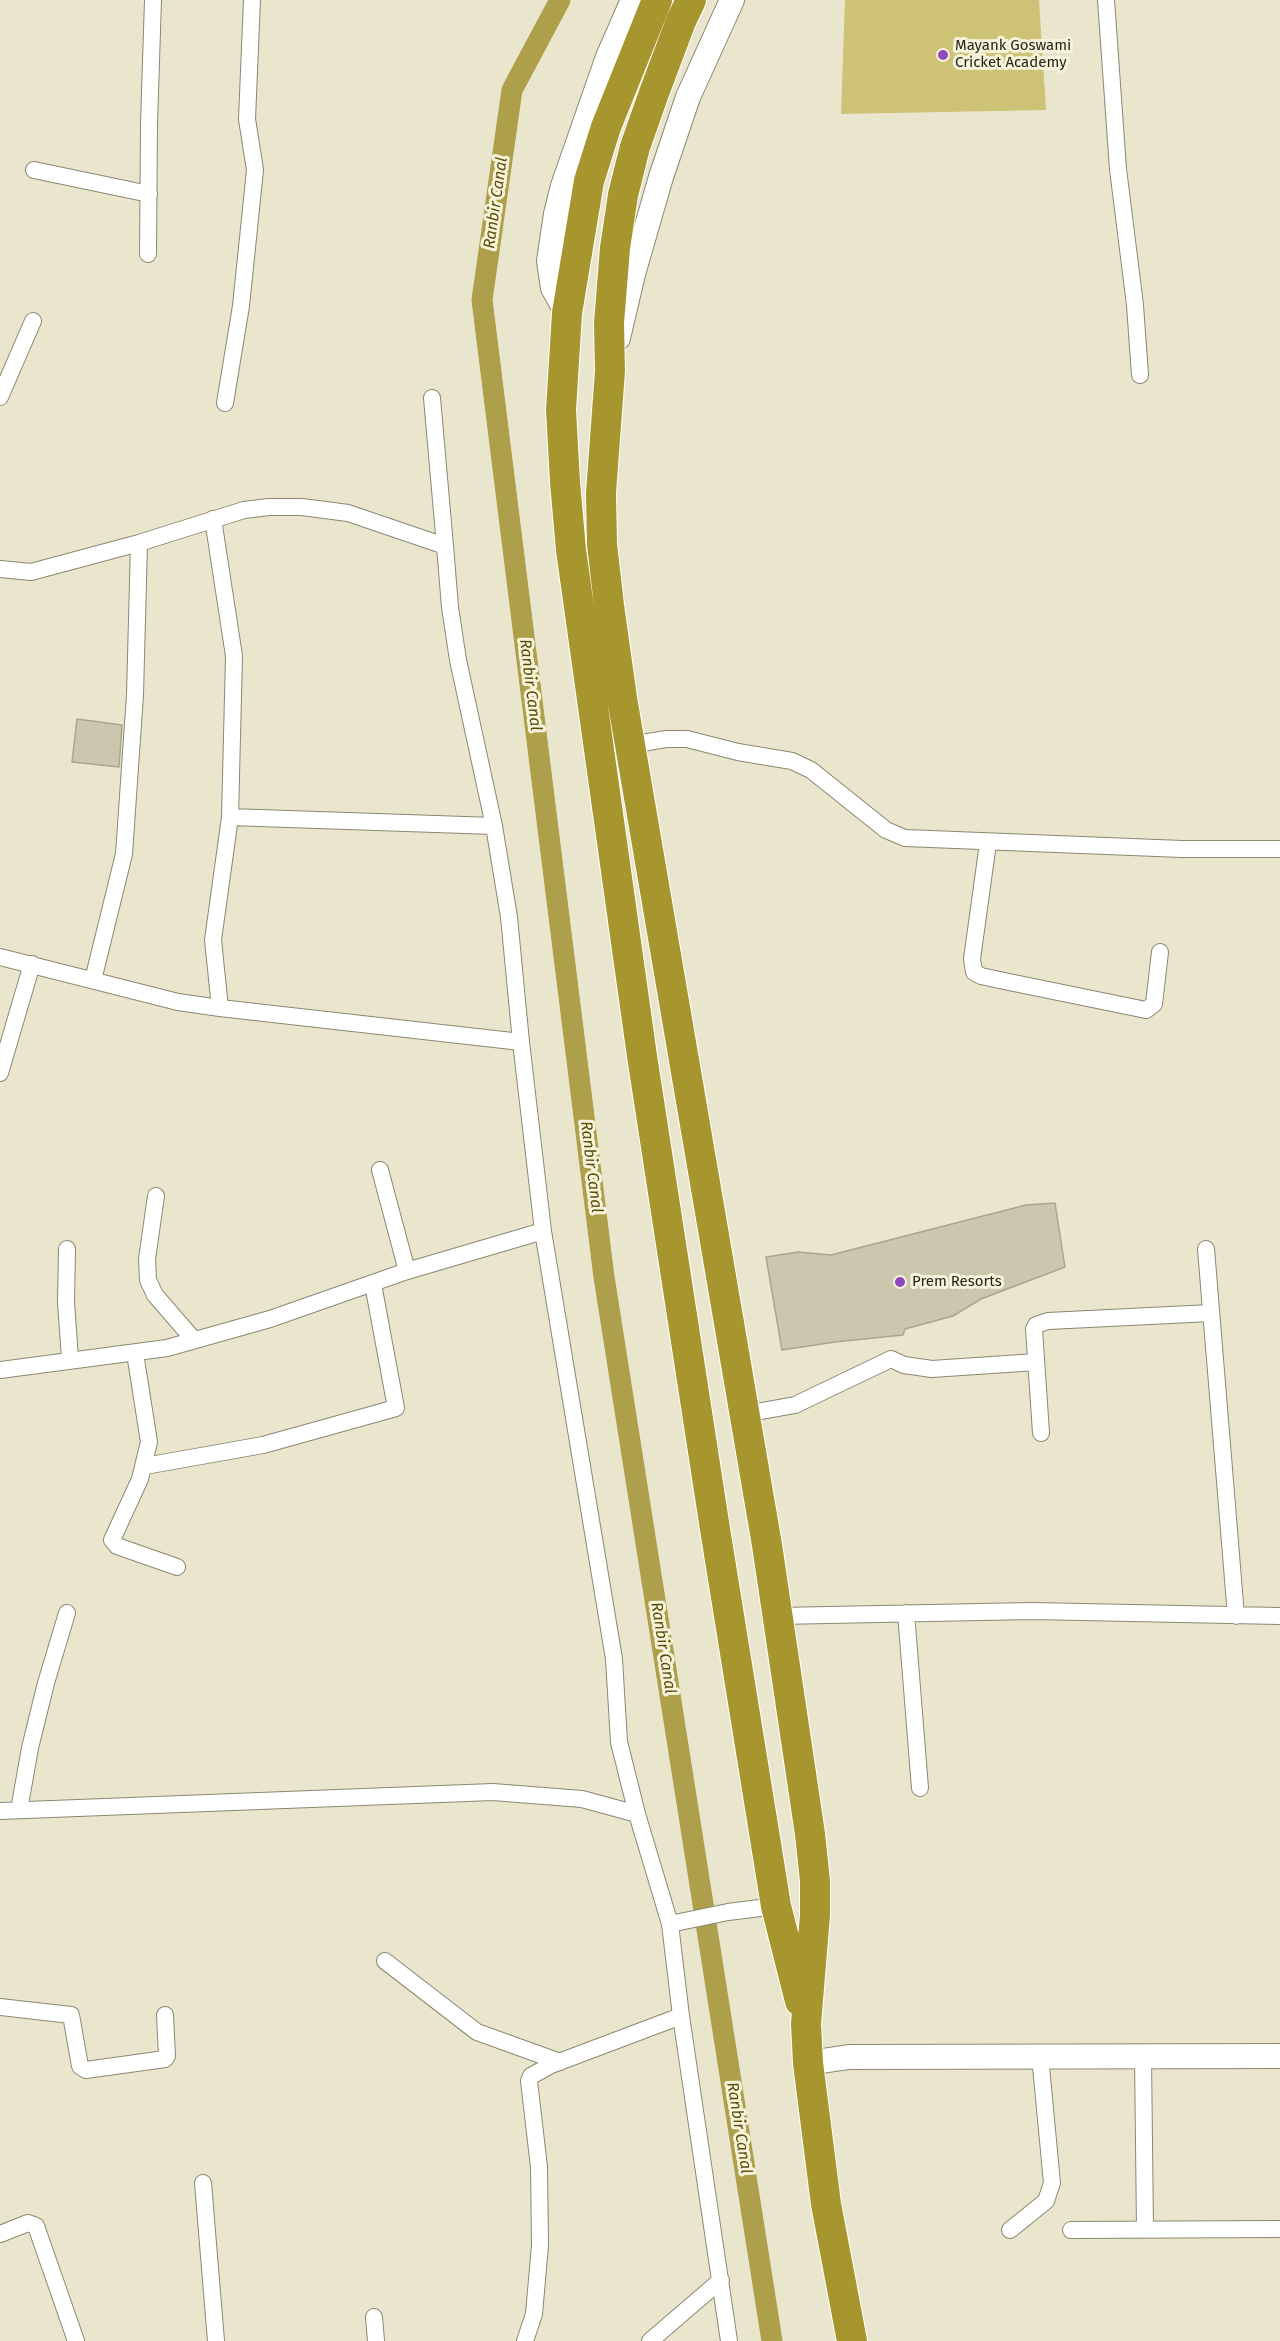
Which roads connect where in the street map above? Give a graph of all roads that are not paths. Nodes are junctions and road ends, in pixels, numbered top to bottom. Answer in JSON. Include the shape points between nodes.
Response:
{"nodes":[{"id":1,"x":153,"y":0,"type":"edge"},
{"id":2,"x":252,"y":0,"type":"edge"},
{"id":3,"x":633,"y":0,"type":"edge"},
{"id":4,"x":657,"y":0,"type":"edge"},
{"id":5,"x":691,"y":0,"type":"edge"},
{"id":6,"x":732,"y":0,"type":"edge"},
{"id":7,"x":1106,"y":0,"type":"edge"},
{"id":8,"x":34,"y":170,"type":"dead end"},
{"id":9,"x":149,"y":194,"type":"junction"},
{"id":10,"x":148,"y":254,"type":"dead end"},
{"id":11,"x":567,"y":313,"type":"junction"},
{"id":12,"x":33,"y":321,"type":"dead end"},
{"id":13,"x":610,"y":371,"type":"junction"},
{"id":14,"x":1140,"y":375,"type":"dead end"},
{"id":15,"x":0,"y":397,"type":"edge"},
{"id":16,"x":432,"y":398,"type":"dead end"},
{"id":17,"x":225,"y":403,"type":"dead end"},
{"id":18,"x":213,"y":519,"type":"junction"},
{"id":19,"x":139,"y":543,"type":"junction"},
{"id":20,"x":445,"y":546,"type":"junction"},
{"id":21,"x":0,"y":569,"type":"edge"},
{"id":22,"x":630,"y":745,"type":"junction"},
{"id":23,"x":230,"y":817,"type":"junction"},
{"id":24,"x":494,"y":826,"type":"junction"},
{"id":25,"x":988,"y":843,"type":"junction"},
{"id":26,"x":1280,"y":849,"type":"edge"},
{"id":27,"x":1160,"y":952,"type":"dead end"},
{"id":28,"x":0,"y":957,"type":"edge"},
{"id":29,"x":32,"y":964,"type":"junction"},
{"id":30,"x":93,"y":980,"type":"junction"},
{"id":31,"x":220,"y":1008,"type":"junction"},
{"id":32,"x":520,"y":1042,"type":"junction"},
{"id":33,"x":0,"y":1073,"type":"edge"},
{"id":34,"x":380,"y":1170,"type":"dead end"},
{"id":35,"x":156,"y":1196,"type":"dead end"},
{"id":36,"x":543,"y":1231,"type":"junction"},
{"id":37,"x":67,"y":1249,"type":"dead end"},
{"id":38,"x":1206,"y":1249,"type":"dead end"},
{"id":39,"x":407,"y":1271,"type":"junction"},
{"id":40,"x":373,"y":1284,"type":"junction"},
{"id":41,"x":1211,"y":1313,"type":"junction"},
{"id":42,"x":194,"y":1340,"type":"junction"},
{"id":43,"x":135,"y":1353,"type":"junction"},
{"id":44,"x":70,"y":1359,"type":"junction"},
{"id":45,"x":1036,"y":1362,"type":"junction"},
{"id":46,"x":0,"y":1370,"type":"edge"},
{"id":47,"x":745,"y":1414,"type":"junction"},
{"id":48,"x":1041,"y":1433,"type":"dead end"},
{"id":49,"x":145,"y":1466,"type":"junction"},
{"id":50,"x":177,"y":1567,"type":"dead end"},
{"id":51,"x":67,"y":1613,"type":"dead end"},
{"id":52,"x":906,"y":1613,"type":"junction"},
{"id":53,"x":777,"y":1616,"type":"junction"},
{"id":54,"x":1236,"y":1616,"type":"junction"},
{"id":55,"x":1280,"y":1616,"type":"edge"},
{"id":56,"x":920,"y":1788,"type":"dead end"},
{"id":57,"x":19,"y":1810,"type":"junction"},
{"id":58,"x":0,"y":1812,"type":"edge"},
{"id":59,"x":637,"y":1814,"type":"junction"},
{"id":60,"x":776,"y":1906,"type":"junction"},
{"id":61,"x":670,"y":1924,"type":"junction"},
{"id":62,"x":385,"y":1961,"type":"dead end"},
{"id":63,"x":0,"y":2007,"type":"edge"},
{"id":64,"x":165,"y":2015,"type":"dead end"},
{"id":65,"x":681,"y":2016,"type":"junction"},
{"id":66,"x":806,"y":2024,"type":"junction"},
{"id":67,"x":1040,"y":2056,"type":"junction"},
{"id":68,"x":1143,"y":2056,"type":"junction"},
{"id":69,"x":1280,"y":2056,"type":"edge"},
{"id":70,"x":560,"y":2062,"type":"junction"},
{"id":71,"x":808,"y":2062,"type":"junction"},
{"id":72,"x":203,"y":2183,"type":"dead end"},
{"id":73,"x":1145,"y":2229,"type":"junction"},
{"id":74,"x":1280,"y":2229,"type":"edge"},
{"id":75,"x":1010,"y":2230,"type":"dead end"},
{"id":76,"x":1071,"y":2230,"type":"dead end"},
{"id":77,"x":0,"y":2234,"type":"edge"},
{"id":78,"x":721,"y":2280,"type":"junction"},
{"id":79,"x":374,"y":2317,"type":"dead end"},
{"id":80,"x":851,"y":2333,"type":"edge"},
{"id":81,"x":76,"y":2341,"type":"edge"},
{"id":82,"x":216,"y":2341,"type":"edge"},
{"id":83,"x":376,"y":2341,"type":"edge"},
{"id":84,"x":525,"y":2341,"type":"edge"},
{"id":85,"x":650,"y":2341,"type":"edge"},
{"id":86,"x":729,"y":2341,"type":"edge"}],
"edges":[{"from":1,"to":9,"type":"street"},
{"from":2,"to":17,"type":"street","via":[[247,119],[255,170],[241,306]]},
{"from":3,"to":11,"type":"street","via":[[608,57],[556,214],[549,261],[553,288]]},
{"from":4,"to":11,"type":"highway","via":[[589,181]]},
{"from":5,"to":13,"type":"highway","via":[[635,147],[623,195],[610,312]]},
{"from":6,"to":13,"type":"street","via":[[688,97],[661,177]]},
{"from":7,"to":14,"type":"street","via":[[1118,169]]},
{"from":8,"to":9,"type":"street"},
{"from":9,"to":10,"type":"street"},
{"from":11,"to":60,"type":"highway","via":[[561,410],[571,550],[642,1056]]},
{"from":12,"to":15,"type":"street"},
{"from":13,"to":22,"type":"highway","via":[[602,543]]},
{"from":16,"to":20,"type":"street"},
{"from":18,"to":19,"type":"street"},
{"from":18,"to":20,"type":"street","via":[[244,510],[302,507],[348,513]]},
{"from":18,"to":23,"type":"street","via":[[234,656]]},
{"from":19,"to":21,"type":"street","via":[[31,572]]},
{"from":19,"to":30,"type":"street","via":[[135,696],[124,854]]},
{"from":20,"to":24,"type":"street","via":[[458,660]]},
{"from":22,"to":25,"type":"street","via":[[687,739],[792,761],[811,770],[897,836]]},
{"from":22,"to":47,"type":"highway"},
{"from":23,"to":24,"type":"street"},
{"from":23,"to":31,"type":"street","via":[[213,940]]},
{"from":24,"to":32,"type":"street","via":[[509,917]]},
{"from":25,"to":26,"type":"street"},
{"from":25,"to":27,"type":"street","via":[[972,959],[974,972],[1146,1010],[1154,1004]]},
{"from":28,"to":29,"type":"street"},
{"from":29,"to":30,"type":"street"},
{"from":29,"to":33,"type":"street"},
{"from":30,"to":31,"type":"street","via":[[178,1002]]},
{"from":31,"to":32,"type":"street"},
{"from":32,"to":36,"type":"street"},
{"from":34,"to":39,"type":"street"},
{"from":35,"to":42,"type":"street","via":[[148,1280],[155,1295]]},
{"from":36,"to":39,"type":"street"},
{"from":36,"to":59,"type":"street","via":[[614,1659],[619,1742]]},
{"from":37,"to":44,"type":"street"},
{"from":38,"to":41,"type":"street"},
{"from":39,"to":40,"type":"street"},
{"from":40,"to":42,"type":"street"},
{"from":40,"to":49,"type":"street","via":[[396,1408],[262,1445]]},
{"from":41,"to":45,"type":"street","via":[[1040,1323],[1034,1329]]},
{"from":41,"to":54,"type":"street"},
{"from":42,"to":43,"type":"street"},
{"from":43,"to":44,"type":"street"},
{"from":43,"to":49,"type":"street","via":[[149,1442]]},
{"from":44,"to":46,"type":"street"},
{"from":45,"to":47,"type":"street","via":[[932,1369],[891,1359],[795,1405]]},
{"from":45,"to":48,"type":"street"},
{"from":47,"to":53,"type":"highway"},
{"from":49,"to":50,"type":"street","via":[[112,1540],[117,1546]]},
{"from":51,"to":57,"type":"street","via":[[30,1748]]},
{"from":52,"to":53,"type":"street"},
{"from":52,"to":54,"type":"street","via":[[1032,1611]]},
{"from":52,"to":56,"type":"street"},
{"from":53,"to":66,"type":"highway","via":[[815,1881]]},
{"from":54,"to":55,"type":"street"},
{"from":57,"to":58,"type":"street"},
{"from":57,"to":59,"type":"street","via":[[493,1792],[582,1799]]},
{"from":59,"to":61,"type":"street"},
{"from":60,"to":61,"type":"street"},
{"from":60,"to":66,"type":"highway"},
{"from":61,"to":65,"type":"street"},
{"from":62,"to":70,"type":"street","via":[[477,2032]]},
{"from":63,"to":64,"type":"street","via":[[71,2015],[80,2066],[86,2070],[165,2059]]},
{"from":65,"to":70,"type":"street"},
{"from":65,"to":78,"type":"street"},
{"from":66,"to":71,"type":"highway"},
{"from":67,"to":68,"type":"street"},
{"from":67,"to":71,"type":"street","via":[[849,2057]]},
{"from":67,"to":75,"type":"street","via":[[1052,2183],[1046,2201]]},
{"from":68,"to":69,"type":"street"},
{"from":68,"to":73,"type":"street"},
{"from":70,"to":84,"type":"street","via":[[536,2072],[529,2081],[539,2167],[540,2245],[534,2314]]},
{"from":71,"to":80,"type":"highway","via":[[826,2204]]},
{"from":72,"to":82,"type":"street"},
{"from":73,"to":74,"type":"street"},
{"from":73,"to":76,"type":"street"},
{"from":77,"to":81,"type":"street","via":[[27,2223],[36,2226]]},
{"from":78,"to":85,"type":"street"},
{"from":78,"to":86,"type":"street"},
{"from":79,"to":83,"type":"street"}]}
